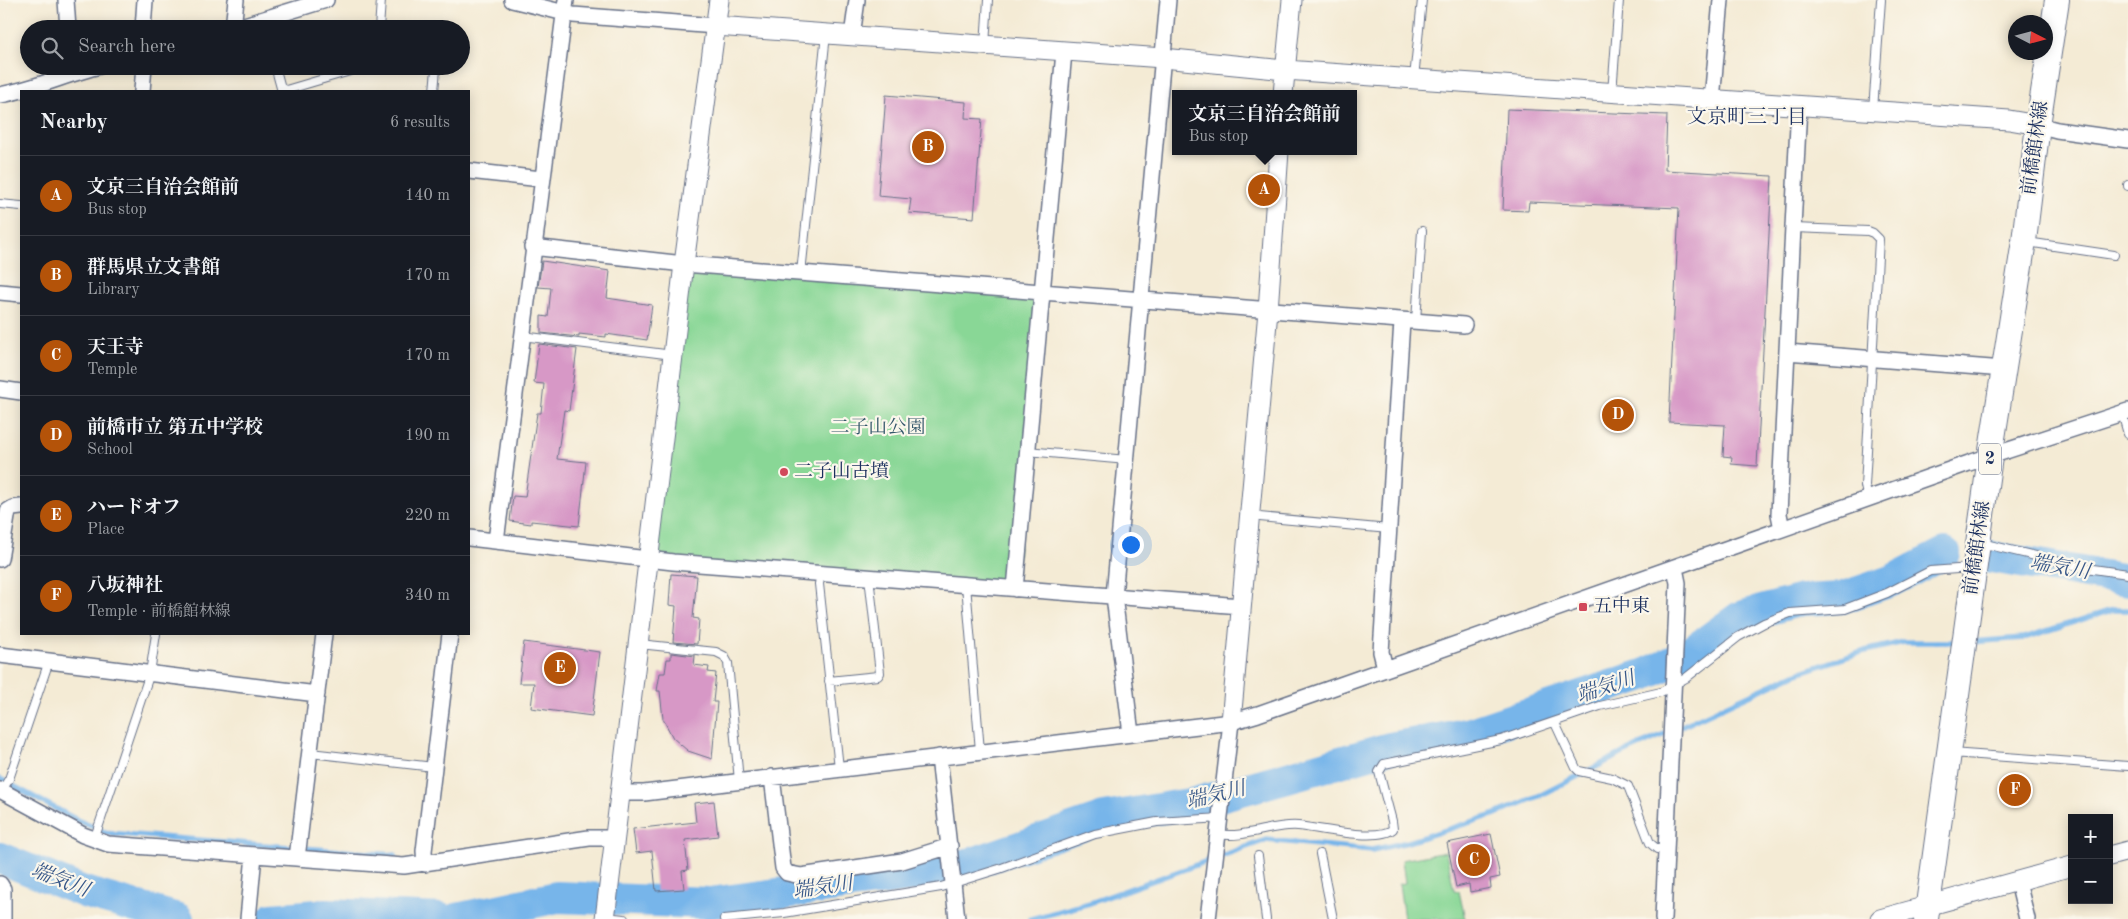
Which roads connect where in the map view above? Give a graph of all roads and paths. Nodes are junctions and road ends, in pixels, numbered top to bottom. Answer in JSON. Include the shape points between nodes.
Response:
{"nodes":[{"id":1,"x":66,"y":0,"type":"edge"},
{"id":2,"x":146,"y":0,"type":"edge"},
{"id":3,"x":236,"y":0,"type":"edge"},
{"id":4,"x":326,"y":0,"type":"edge"},
{"id":5,"x":381,"y":0,"type":"edge"},
{"id":6,"x":512,"y":0,"type":"edge"},
{"id":7,"x":720,"y":0,"type":"edge"},
{"id":8,"x":856,"y":0,"type":"edge"},
{"id":9,"x":988,"y":0,"type":"edge"},
{"id":10,"x":1168,"y":0,"type":"edge"},
{"id":11,"x":1292,"y":0,"type":"edge"},
{"id":12,"x":1422,"y":0,"type":"edge"},
{"id":13,"x":1619,"y":0,"type":"edge"},
{"id":14,"x":1721,"y":0,"type":"edge"},
{"id":15,"x":1881,"y":0,"type":"edge"},
{"id":16,"x":2058,"y":0,"type":"edge"},
{"id":17,"x":564,"y":7,"type":"edge"},
{"id":18,"x":67,"y":20,"type":"edge"},
{"id":19,"x":144,"y":20,"type":"edge"},
{"id":20,"x":233,"y":20,"type":"edge"},
{"id":21,"x":274,"y":20,"type":"edge"},
{"id":22,"x":380,"y":20,"type":"edge"},
{"id":23,"x":716,"y":26,"type":"junction"},
{"id":24,"x":826,"y":34,"type":"junction"},
{"id":25,"x":852,"y":36,"type":"junction"},
{"id":26,"x":985,"y":46,"type":"junction"},
{"id":27,"x":1064,"y":52,"type":"junction"},
{"id":28,"x":1163,"y":58,"type":"junction"},
{"id":29,"x":1285,"y":70,"type":"junction"},
{"id":30,"x":61,"y":75,"type":"edge"},
{"id":31,"x":143,"y":75,"type":"edge"},
{"id":32,"x":277,"y":75,"type":"edge"},
{"id":33,"x":337,"y":75,"type":"edge"},
{"id":34,"x":435,"y":75,"type":"edge"},
{"id":35,"x":1414,"y":80,"type":"junction"},
{"id":36,"x":28,"y":90,"type":"edge"},
{"id":37,"x":142,"y":90,"type":"edge"},
{"id":38,"x":286,"y":90,"type":"edge"},
{"id":39,"x":286,"y":90,"type":"edge"},
{"id":40,"x":434,"y":90,"type":"edge"},
{"id":41,"x":1284,"y":90,"type":"edge"},
{"id":42,"x":20,"y":91,"type":"edge"},
{"id":43,"x":1612,"y":93,"type":"junction"},
{"id":44,"x":0,"y":95,"type":"edge"},
{"id":45,"x":1712,"y":100,"type":"junction"},
{"id":46,"x":1799,"y":104,"type":"junction"},
{"id":47,"x":1873,"y":110,"type":"junction"},
{"id":48,"x":2038,"y":124,"type":"junction"},
{"id":49,"x":2128,"y":140,"type":"edge"},
{"id":50,"x":1279,"y":155,"type":"edge"},
{"id":51,"x":470,"y":171,"type":"edge"},
{"id":52,"x":541,"y":179,"type":"junction"},
{"id":53,"x":0,"y":204,"type":"edge"},
{"id":54,"x":20,"y":206,"type":"edge"},
{"id":55,"x":1794,"y":228,"type":"junction"},
{"id":56,"x":1422,"y":231,"type":"dead end"},
{"id":57,"x":2024,"y":241,"type":"junction"},
{"id":58,"x":532,"y":247,"type":"junction"},
{"id":59,"x":2114,"y":255,"type":"dead end"},
{"id":60,"x":684,"y":264,"type":"junction"},
{"id":61,"x":801,"y":273,"type":"junction"},
{"id":62,"x":1042,"y":290,"type":"junction"},
{"id":63,"x":0,"y":292,"type":"edge"},
{"id":64,"x":20,"y":294,"type":"edge"},
{"id":65,"x":1141,"y":298,"type":"junction"},
{"id":66,"x":1268,"y":311,"type":"junction"},
{"id":67,"x":1409,"y":321,"type":"junction"},
{"id":68,"x":1464,"y":326,"type":"dead end"},
{"id":69,"x":522,"y":336,"type":"junction"},
{"id":70,"x":1787,"y":352,"type":"junction"},
{"id":71,"x":673,"y":356,"type":"junction"},
{"id":72,"x":1872,"y":358,"type":"junction"},
{"id":73,"x":2004,"y":369,"type":"junction"},
{"id":74,"x":0,"y":389,"type":"edge"},
{"id":75,"x":20,"y":392,"type":"edge"},
{"id":76,"x":2125,"y":412,"type":"edge"},
{"id":77,"x":2128,"y":434,"type":"edge"},
{"id":78,"x":1026,"y":451,"type":"junction"},
{"id":79,"x":1990,"y":457,"type":"junction"},
{"id":80,"x":1127,"y":460,"type":"junction"},
{"id":81,"x":1868,"y":499,"type":"junction"},
{"id":82,"x":20,"y":507,"type":"edge"},
{"id":83,"x":1249,"y":516,"type":"junction"},
{"id":84,"x":1389,"y":529,"type":"junction"},
{"id":85,"x":1782,"y":529,"type":"junction"},
{"id":86,"x":470,"y":538,"type":"edge"},
{"id":87,"x":496,"y":541,"type":"junction"},
{"id":88,"x":1979,"y":542,"type":"junction"},
{"id":89,"x":0,"y":552,"type":"edge"},
{"id":90,"x":649,"y":560,"type":"junction"},
{"id":91,"x":1674,"y":568,"type":"junction"},
{"id":92,"x":1975,"y":568,"type":"junction"},
{"id":93,"x":821,"y":573,"type":"junction"},
{"id":94,"x":2128,"y":574,"type":"edge"},
{"id":95,"x":869,"y":577,"type":"junction"},
{"id":96,"x":966,"y":585,"type":"junction"},
{"id":97,"x":1015,"y":589,"type":"junction"},
{"id":98,"x":1114,"y":596,"type":"junction"},
{"id":99,"x":1241,"y":606,"type":"junction"},
{"id":100,"x":156,"y":635,"type":"edge"},
{"id":101,"x":324,"y":635,"type":"edge"},
{"id":102,"x":450,"y":635,"type":"edge"},
{"id":103,"x":639,"y":644,"type":"junction"},
{"id":104,"x":0,"y":655,"type":"edge"},
{"id":105,"x":50,"y":661,"type":"junction"},
{"id":106,"x":1385,"y":668,"type":"junction"},
{"id":107,"x":150,"y":673,"type":"junction"},
{"id":108,"x":829,"y":681,"type":"junction"},
{"id":109,"x":1672,"y":687,"type":"junction"},
{"id":110,"x":317,"y":694,"type":"junction"},
{"id":111,"x":1231,"y":722,"type":"junction"},
{"id":112,"x":1555,"y":723,"type":"junction"},
{"id":113,"x":1131,"y":734,"type":"junction"},
{"id":114,"x":980,"y":752,"type":"junction"},
{"id":115,"x":310,"y":753,"type":"junction"},
{"id":116,"x":1949,"y":753,"type":"junction"},
{"id":117,"x":939,"y":757,"type":"junction"},
{"id":118,"x":2128,"y":766,"type":"edge"},
{"id":119,"x":434,"y":767,"type":"junction"},
{"id":120,"x":839,"y":768,"type":"junction"},
{"id":121,"x":772,"y":778,"type":"junction"},
{"id":122,"x":739,"y":781,"type":"junction"},
{"id":123,"x":1,"y":790,"type":"edge"},
{"id":124,"x":620,"y":793,"type":"junction"},
{"id":125,"x":1221,"y":818,"type":"junction"},
{"id":126,"x":1218,"y":834,"type":"junction"},
{"id":127,"x":614,"y":838,"type":"junction"},
{"id":128,"x":94,"y":840,"type":"junction"},
{"id":129,"x":950,"y":846,"type":"junction"},
{"id":130,"x":1667,"y":849,"type":"junction"},
{"id":131,"x":2128,"y":851,"type":"edge"},
{"id":132,"x":1320,"y":854,"type":"dead end"},
{"id":133,"x":254,"y":855,"type":"junction"},
{"id":134,"x":2113,"y":855,"type":"edge"},
{"id":135,"x":1258,"y":856,"type":"dead end"},
{"id":136,"x":297,"y":858,"type":"junction"},
{"id":137,"x":425,"y":864,"type":"junction"},
{"id":138,"x":2068,"y":867,"type":"edge"},
{"id":139,"x":2018,"y":882,"type":"junction"},
{"id":140,"x":0,"y":884,"type":"edge"},
{"id":141,"x":954,"y":884,"type":"junction"},
{"id":142,"x":1927,"y":913,"type":"edge"},
{"id":143,"x":249,"y":915,"type":"edge"},
{"id":144,"x":605,"y":918,"type":"edge"},
{"id":145,"x":3,"y":919,"type":"edge"},
{"id":146,"x":624,"y":919,"type":"edge"},
{"id":147,"x":724,"y":919,"type":"edge"},
{"id":148,"x":957,"y":919,"type":"edge"},
{"id":149,"x":1208,"y":919,"type":"edge"},
{"id":150,"x":1266,"y":919,"type":"edge"},
{"id":151,"x":1333,"y":919,"type":"edge"},
{"id":152,"x":1663,"y":919,"type":"edge"},
{"id":153,"x":1880,"y":919,"type":"edge"},
{"id":154,"x":2027,"y":919,"type":"edge"}],
"edges":[{"from":1,"to":18,"type":"street"},
{"from":2,"to":19,"type":"street"},
{"from":3,"to":20,"type":"street"},
{"from":4,"to":21,"type":"street"},
{"from":5,"to":22,"type":"lane"},
{"from":6,"to":17,"type":"street"},
{"from":7,"to":23,"type":"street"},
{"from":8,"to":25,"type":"street"},
{"from":9,"to":26,"type":"lane"},
{"from":10,"to":28,"type":"street"},
{"from":11,"to":29,"type":"street"},
{"from":12,"to":35,"type":"lane"},
{"from":13,"to":43,"type":"lane"},
{"from":14,"to":45,"type":"street"},
{"from":15,"to":47,"type":"lane"},
{"from":16,"to":48,"type":"main road","name":"前橋館林線","number":"2"},
{"from":17,"to":23,"type":"street"},
{"from":17,"to":52,"type":"street"},
{"from":23,"to":24,"type":"street"},
{"from":23,"to":60,"type":"street"},
{"from":24,"to":25,"type":"street"},
{"from":24,"to":61,"type":"lane"},
{"from":25,"to":26,"type":"street"},
{"from":26,"to":27,"type":"street"},
{"from":27,"to":28,"type":"street"},
{"from":27,"to":62,"type":"street"},
{"from":28,"to":29,"type":"street"},
{"from":28,"to":65,"type":"street"},
{"from":29,"to":35,"type":"street"},
{"from":29,"to":41,"type":"street"},
{"from":30,"to":36,"type":"street"},
{"from":31,"to":37,"type":"street"},
{"from":32,"to":39,"type":"lane","via":[[281,88]]},
{"from":33,"to":38,"type":"lane"},
{"from":34,"to":40,"type":"lane"},
{"from":35,"to":43,"type":"street"},
{"from":42,"to":44,"type":"street"},
{"from":43,"to":45,"type":"street"},
{"from":45,"to":46,"type":"street"},
{"from":46,"to":47,"type":"street"},
{"from":46,"to":55,"type":"street"},
{"from":47,"to":48,"type":"street"},
{"from":48,"to":49,"type":"street","via":[[2057,130]]},
{"from":48,"to":57,"type":"main road","name":"前橋館林線","number":"2"},
{"from":50,"to":66,"type":"street"},
{"from":51,"to":52,"type":"street"},
{"from":52,"to":58,"type":"street"},
{"from":53,"to":54,"type":"lane"},
{"from":55,"to":70,"type":"street"},
{"from":55,"to":72,"type":"lane","via":[[1868,231],[1876,235],[1880,245]]},
{"from":56,"to":67,"type":"lane"},
{"from":57,"to":59,"type":"lane"},
{"from":57,"to":73,"type":"main road","name":"前橋館林線","number":"2"},
{"from":58,"to":60,"type":"street"},
{"from":58,"to":69,"type":"street"},
{"from":60,"to":61,"type":"street"},
{"from":60,"to":71,"type":"street"},
{"from":61,"to":62,"type":"street"},
{"from":62,"to":65,"type":"street"},
{"from":62,"to":78,"type":"street"},
{"from":63,"to":64,"type":"street"},
{"from":65,"to":66,"type":"street"},
{"from":65,"to":80,"type":"street"},
{"from":66,"to":67,"type":"street"},
{"from":66,"to":83,"type":"street"},
{"from":67,"to":68,"type":"street"},
{"from":67,"to":84,"type":"street"},
{"from":69,"to":71,"type":"lane"},
{"from":69,"to":87,"type":"street"},
{"from":70,"to":72,"type":"street"},
{"from":70,"to":85,"type":"street","via":[[1779,514]]},
{"from":71,"to":90,"type":"street"},
{"from":72,"to":73,"type":"street"},
{"from":72,"to":81,"type":"lane","via":[[1865,486]]},
{"from":73,"to":79,"type":"main road","name":"前橋館林線","number":"2"},
{"from":74,"to":75,"type":"street"},
{"from":76,"to":77,"type":"lane"},
{"from":76,"to":79,"type":"street"},
{"from":78,"to":80,"type":"lane"},
{"from":78,"to":97,"type":"street"},
{"from":79,"to":81,"type":"street"},
{"from":79,"to":88,"type":"main road","name":"前橋館林線","number":"2"},
{"from":80,"to":98,"type":"street"},
{"from":81,"to":85,"type":"street"},
{"from":82,"to":89,"type":"street","via":[[8,511]]},
{"from":83,"to":84,"type":"lane"},
{"from":83,"to":99,"type":"street"},
{"from":84,"to":106,"type":"street","via":[[1381,652]]},
{"from":85,"to":91,"type":"street"},
{"from":86,"to":87,"type":"street"},
{"from":87,"to":90,"type":"street"},
{"from":88,"to":92,"type":"main road","name":"前橋館林線","number":"2"},
{"from":88,"to":94,"type":"lane","via":[[2086,568]]},
{"from":90,"to":93,"type":"street"},
{"from":90,"to":103,"type":"street"},
{"from":91,"to":106,"type":"street"},
{"from":91,"to":109,"type":"street","via":[[1678,583]]},
{"from":92,"to":109,"type":"lane","via":[[1930,571],[1888,593],[1845,609],[1781,616],[1738,637]]},
{"from":92,"to":116,"type":"main road","name":"前橋館林線","number":"2"},
{"from":93,"to":95,"type":"street"},
{"from":93,"to":108,"type":"lane","via":[[819,584]]},
{"from":95,"to":96,"type":"street"},
{"from":95,"to":108,"type":"lane","via":[[880,674]]},
{"from":96,"to":97,"type":"street"},
{"from":96,"to":114,"type":"lane"},
{"from":97,"to":98,"type":"street"},
{"from":98,"to":99,"type":"street"},
{"from":98,"to":113,"type":"street"},
{"from":99,"to":111,"type":"street"},
{"from":100,"to":107,"type":"lane"},
{"from":101,"to":110,"type":"street"},
{"from":102,"to":119,"type":"street"},
{"from":103,"to":122,"type":"lane","via":[[716,652],[724,656],[728,663]]},
{"from":103,"to":124,"type":"street"},
{"from":104,"to":105,"type":"street"},
{"from":105,"to":107,"type":"street"},
{"from":105,"to":123,"type":"lane","via":[[9,779]]},
{"from":106,"to":111,"type":"street"},
{"from":107,"to":110,"type":"street"},
{"from":107,"to":128,"type":"lane"},
{"from":108,"to":120,"type":"lane"},
{"from":109,"to":112,"type":"lane","via":[[1600,706]]},
{"from":109,"to":130,"type":"street"},
{"from":110,"to":115,"type":"street"},
{"from":111,"to":113,"type":"street"},
{"from":111,"to":125,"type":"street"},
{"from":112,"to":126,"type":"lane","via":[[1501,740],[1384,764],[1379,772],[1392,821],[1390,832],[1370,834],[1286,826],[1231,837]]},
{"from":112,"to":130,"type":"lane","via":[[1576,768],[1619,780],[1628,786],[1650,843],[1657,849]]},
{"from":113,"to":114,"type":"street"},
{"from":114,"to":117,"type":"street"},
{"from":115,"to":119,"type":"lane"},
{"from":115,"to":136,"type":"street"},
{"from":116,"to":118,"type":"lane"},
{"from":116,"to":142,"type":"main road","name":"前橋館林線","number":"2"},
{"from":117,"to":120,"type":"street"},
{"from":117,"to":129,"type":"street"},
{"from":119,"to":137,"type":"street"},
{"from":120,"to":121,"type":"street"},
{"from":121,"to":122,"type":"street"},
{"from":121,"to":129,"type":"street","via":[[783,868],[787,873],[801,876],[902,861]]},
{"from":122,"to":124,"type":"street"},
{"from":123,"to":128,"type":"street"},
{"from":124,"to":127,"type":"street"},
{"from":125,"to":126,"type":"street"},
{"from":125,"to":141,"type":"lane","via":[[1158,822],[1095,834]]},
{"from":126,"to":149,"type":"street"},
{"from":127,"to":137,"type":"street","via":[[589,838]]},
{"from":127,"to":144,"type":"street"},
{"from":128,"to":133,"type":"street","via":[[108,844]]},
{"from":129,"to":141,"type":"street"},
{"from":130,"to":152,"type":"street"},
{"from":131,"to":134,"type":"street"},
{"from":132,"to":151,"type":"lane"},
{"from":133,"to":136,"type":"street"},
{"from":133,"to":143,"type":"street"},
{"from":135,"to":150,"type":"lane"},
{"from":136,"to":137,"type":"street","via":[[404,866]]},
{"from":138,"to":139,"type":"street"},
{"from":139,"to":142,"type":"street"},
{"from":139,"to":154,"type":"street"},
{"from":140,"to":145,"type":"street","via":[[3,889]]},
{"from":141,"to":147,"type":"lane","via":[[853,902]]},
{"from":141,"to":148,"type":"street"},
{"from":142,"to":153,"type":"street"},
{"from":144,"to":146,"type":"lane"}]}
